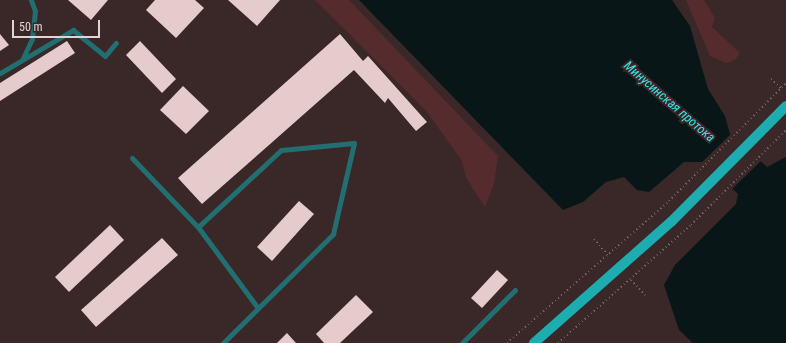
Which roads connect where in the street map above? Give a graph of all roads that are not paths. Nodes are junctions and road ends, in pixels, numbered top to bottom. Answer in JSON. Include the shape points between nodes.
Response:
{"nodes":[{"id":1,"x":31,"y":0,"type":"edge"},
{"id":2,"x":116,"y":43,"type":"dead end"},
{"id":3,"x":22,"y":59,"type":"junction"},
{"id":4,"x":0,"y":74,"type":"edge"},
{"id":5,"x":786,"y":106,"type":"edge"},
{"id":6,"x":132,"y":158,"type":"dead end"},
{"id":7,"x":198,"y":227,"type":"junction"},
{"id":8,"x":515,"y":290,"type":"dead end"},
{"id":9,"x":258,"y":308,"type":"junction"},
{"id":10,"x":223,"y":343,"type":"edge"},
{"id":11,"x":462,"y":343,"type":"edge"},
{"id":12,"x":534,"y":343,"type":"edge"}],
"edges":[{"from":1,"to":3,"type":"lane","via":[[35,11],[32,39]]},
{"from":2,"to":3,"type":"lane","via":[[105,56],[73,30]]},
{"from":3,"to":4,"type":"lane"},
{"from":5,"to":12,"type":"main road","via":[[671,222]]},
{"from":6,"to":7,"type":"lane"},
{"from":7,"to":9,"type":"lane"},
{"from":7,"to":9,"type":"lane","via":[[281,150],[354,143],[333,234]]},
{"from":8,"to":11,"type":"lane"},
{"from":9,"to":10,"type":"lane"}]}
